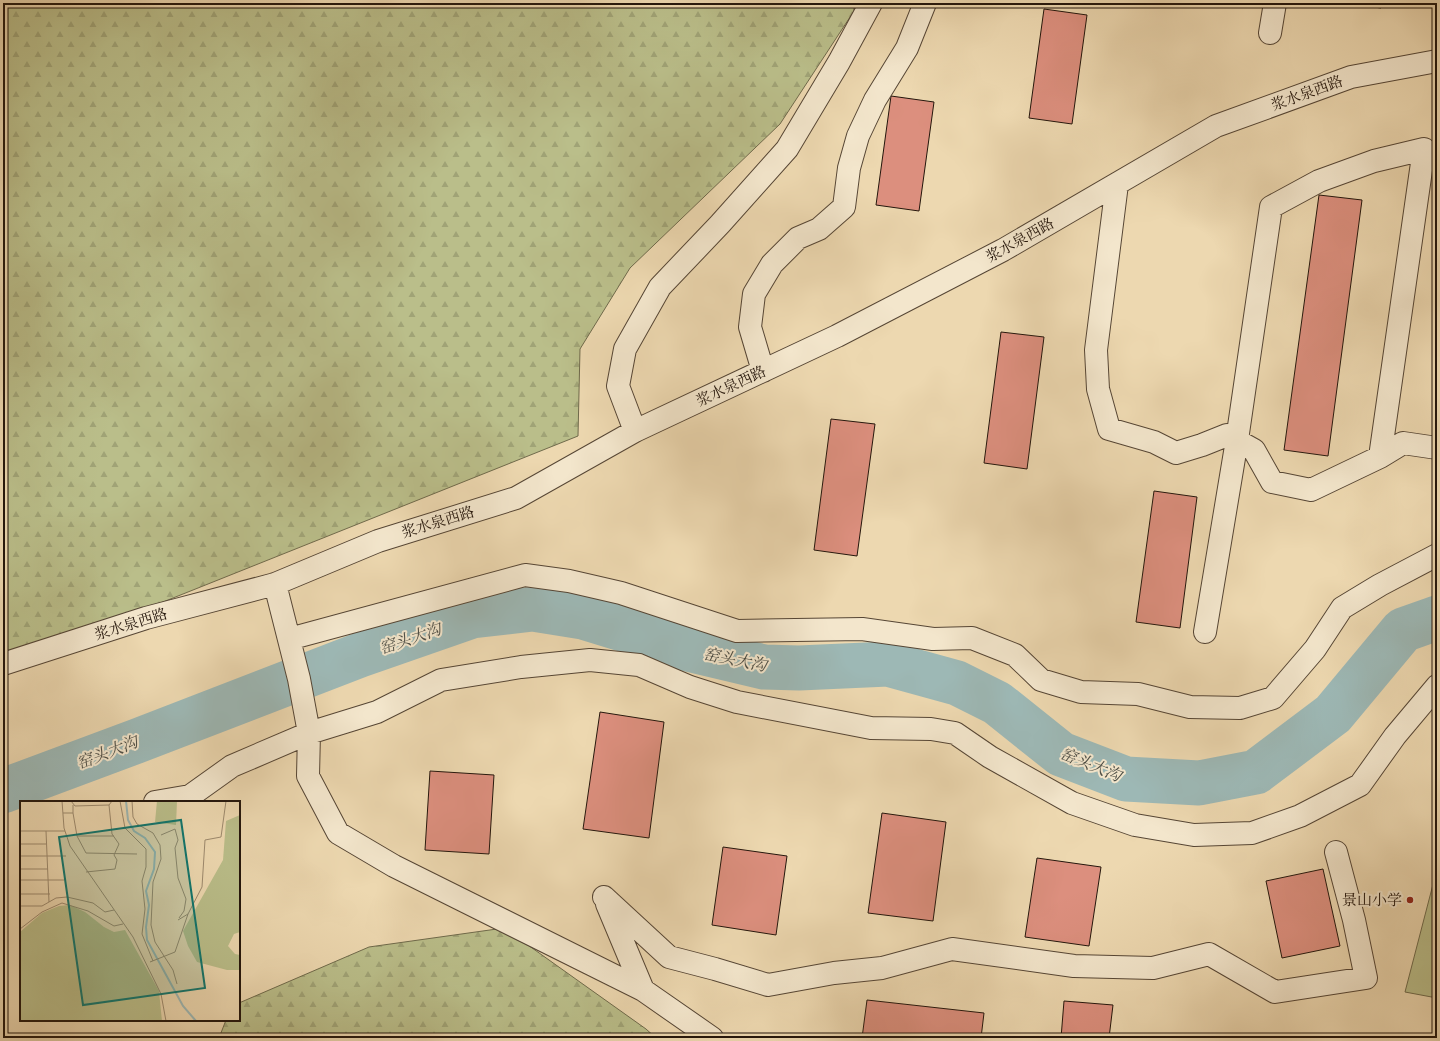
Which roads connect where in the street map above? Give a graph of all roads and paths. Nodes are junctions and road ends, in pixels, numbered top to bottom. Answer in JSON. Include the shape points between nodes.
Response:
{"nodes":[{"id":1,"x":871,"y":3,"type":"edge"},
{"id":2,"x":925,"y":3,"type":"edge"},
{"id":3,"x":1275,"y":3,"type":"edge"},
{"id":4,"x":1270,"y":33,"type":"dead end"},
{"id":5,"x":1437,"y":61,"type":"edge"},
{"id":6,"x":1430,"y":148,"type":"edge"},
{"id":7,"x":1117,"y":184,"type":"junction"},
{"id":8,"x":763,"y":371,"type":"junction"},
{"id":9,"x":635,"y":431,"type":"junction"},
{"id":10,"x":1237,"y":440,"type":"junction"},
{"id":11,"x":1437,"y":448,"type":"edge"},
{"id":12,"x":1380,"y":457,"type":"junction"},
{"id":13,"x":1437,"y":555,"type":"edge"},
{"id":14,"x":275,"y":584,"type":"junction"},
{"id":15,"x":1205,"y":632,"type":"dead end"},
{"id":16,"x":289,"y":639,"type":"junction"},
{"id":17,"x":3,"y":664,"type":"edge"},
{"id":18,"x":1437,"y":686,"type":"edge"},
{"id":19,"x":309,"y":733,"type":"junction"},
{"id":20,"x":161,"y":801,"type":"edge"},
{"id":21,"x":1336,"y":852,"type":"dead end"},
{"id":22,"x":643,"y":990,"type":"junction"},
{"id":23,"x":712,"y":1038,"type":"edge"}],
"edges":[{"from":1,"to":9,"type":"street","via":[[787,150],[660,287],[625,349],[618,386]]},
{"from":2,"to":8,"type":"street","via":[[907,48],[875,100],[858,136],[849,168],[844,207],[819,229],[798,238],[772,264],[754,294],[750,327]]},
{"from":3,"to":4,"type":"street"},
{"from":5,"to":7,"type":"street","name":"浆水泉西路","via":[[1351,77],[1216,126]]},
{"from":6,"to":10,"type":"street","via":[[1374,161],[1319,181],[1272,207]]},
{"from":6,"to":12,"type":"street"},
{"from":7,"to":8,"type":"street","name":"浆水泉西路","via":[[1003,250],[837,336]]},
{"from":7,"to":10,"type":"street","via":[[1096,350],[1098,389],[1109,429],[1154,442],[1176,452],[1227,435]]},
{"from":8,"to":9,"type":"street","name":"浆水泉西路"},
{"from":9,"to":14,"type":"street","name":"浆水泉西路","via":[[516,498],[378,541]]},
{"from":10,"to":12,"type":"street","via":[[1254,450],[1272,482],[1311,490]]},
{"from":10,"to":15,"type":"street"},
{"from":11,"to":12,"type":"street","via":[[1403,443]]},
{"from":13,"to":16,"type":"street","via":[[1386,581],[1342,608],[1315,649],[1274,698],[1240,708],[1190,708],[1138,694],[1081,692],[1041,680],[1015,655],[972,638],[933,639],[862,629],[736,631],[621,593],[569,581],[525,575]]},
{"from":14,"to":16,"type":"street"},
{"from":14,"to":17,"type":"street","name":"浆水泉西路","via":[[146,618]]},
{"from":16,"to":19,"type":"street"},
{"from":18,"to":19,"type":"street","via":[[1395,736],[1360,786],[1300,816],[1252,833],[1194,836],[1135,825],[1072,803],[990,757],[955,732],[872,728],[737,702],[690,687],[639,665],[590,660],[441,680],[376,712]]},
{"from":19,"to":20,"type":"street","via":[[232,766],[190,796]]},
{"from":19,"to":22,"type":"street","via":[[308,776],[338,833],[394,866]]},
{"from":21,"to":22,"type":"street","via":[[1366,978],[1275,992],[1209,954],[1153,968],[1074,966],[952,948],[882,968],[834,973],[768,985],[669,957],[604,897]]},
{"from":22,"to":23,"type":"street"}]}
